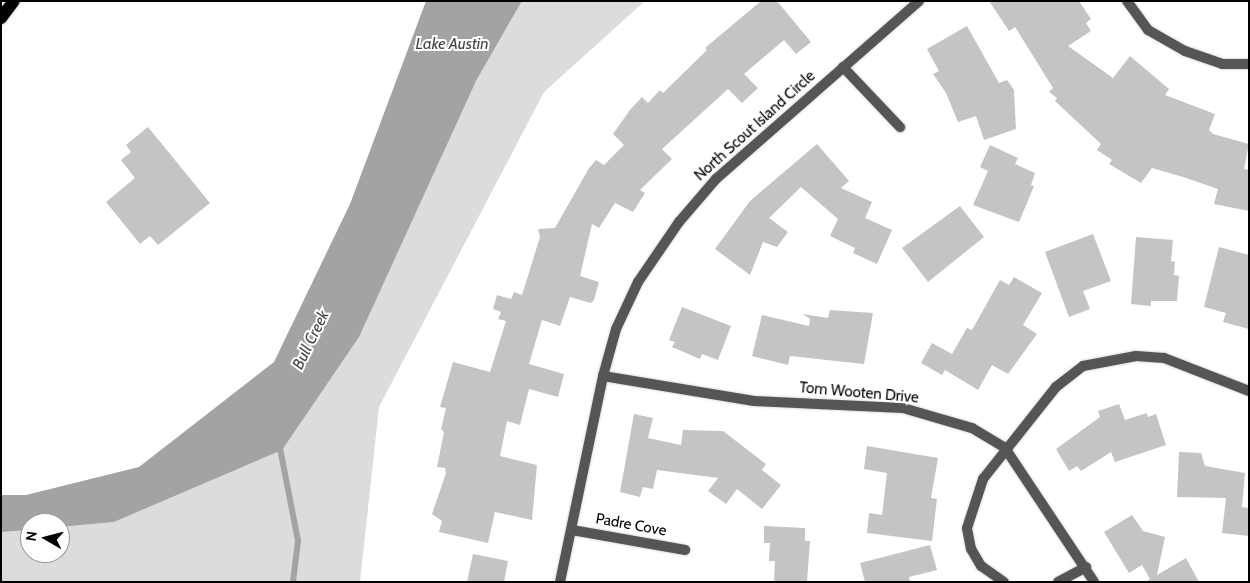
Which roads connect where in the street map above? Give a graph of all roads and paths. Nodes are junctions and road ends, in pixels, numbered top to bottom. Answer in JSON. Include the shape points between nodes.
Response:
{"nodes":[{"id":1,"x":14,"y":1,"type":"edge"},
{"id":2,"x":918,"y":1,"type":"edge"},
{"id":3,"x":1127,"y":1,"type":"edge"},
{"id":4,"x":1,"y":18,"type":"edge"},
{"id":5,"x":1249,"y":64,"type":"edge"},
{"id":6,"x":843,"y":68,"type":"junction"},
{"id":7,"x":900,"y":126,"type":"dead end"},
{"id":8,"x":603,"y":376,"type":"junction"},
{"id":9,"x":1249,"y":391,"type":"edge"},
{"id":10,"x":1005,"y":448,"type":"junction"},
{"id":11,"x":572,"y":530,"type":"junction"},
{"id":12,"x":684,"y":550,"type":"dead end"},
{"id":13,"x":1086,"y":567,"type":"junction"},
{"id":14,"x":560,"y":582,"type":"edge"},
{"id":15,"x":1004,"y":582,"type":"edge"},
{"id":16,"x":1058,"y":582,"type":"edge"},
{"id":17,"x":1094,"y":582,"type":"edge"}],
"edges":[{"from":1,"to":4,"type":"main road"},
{"from":2,"to":6,"type":"street","name":"North Scout Island Circle"},
{"from":3,"to":5,"type":"street","via":[[1148,30],[1185,51],[1222,64]]},
{"from":6,"to":7,"type":"street"},
{"from":6,"to":8,"type":"street","name":"North Scout Island Circle","via":[[716,179],[680,222],[638,282],[616,330]]},
{"from":8,"to":10,"type":"street","name":"Tom Wooten Drive","via":[[754,401],[903,408],[972,428]]},
{"from":8,"to":11,"type":"street","name":"North Scout Island Circle"},
{"from":9,"to":10,"type":"street","via":[[1164,358],[1109,358],[1083,366],[1056,387]]},
{"from":10,"to":13,"type":"street","name":"Tom Wooten Drive"},
{"from":10,"to":15,"type":"street","via":[[984,479],[967,528],[971,549],[981,566]]},
{"from":11,"to":12,"type":"street","name":"Padre Cove"},
{"from":11,"to":14,"type":"street","name":"North Scout Island Circle"},
{"from":13,"to":16,"type":"street"},
{"from":13,"to":17,"type":"street","name":"Tom Wooten Drive"}]}
